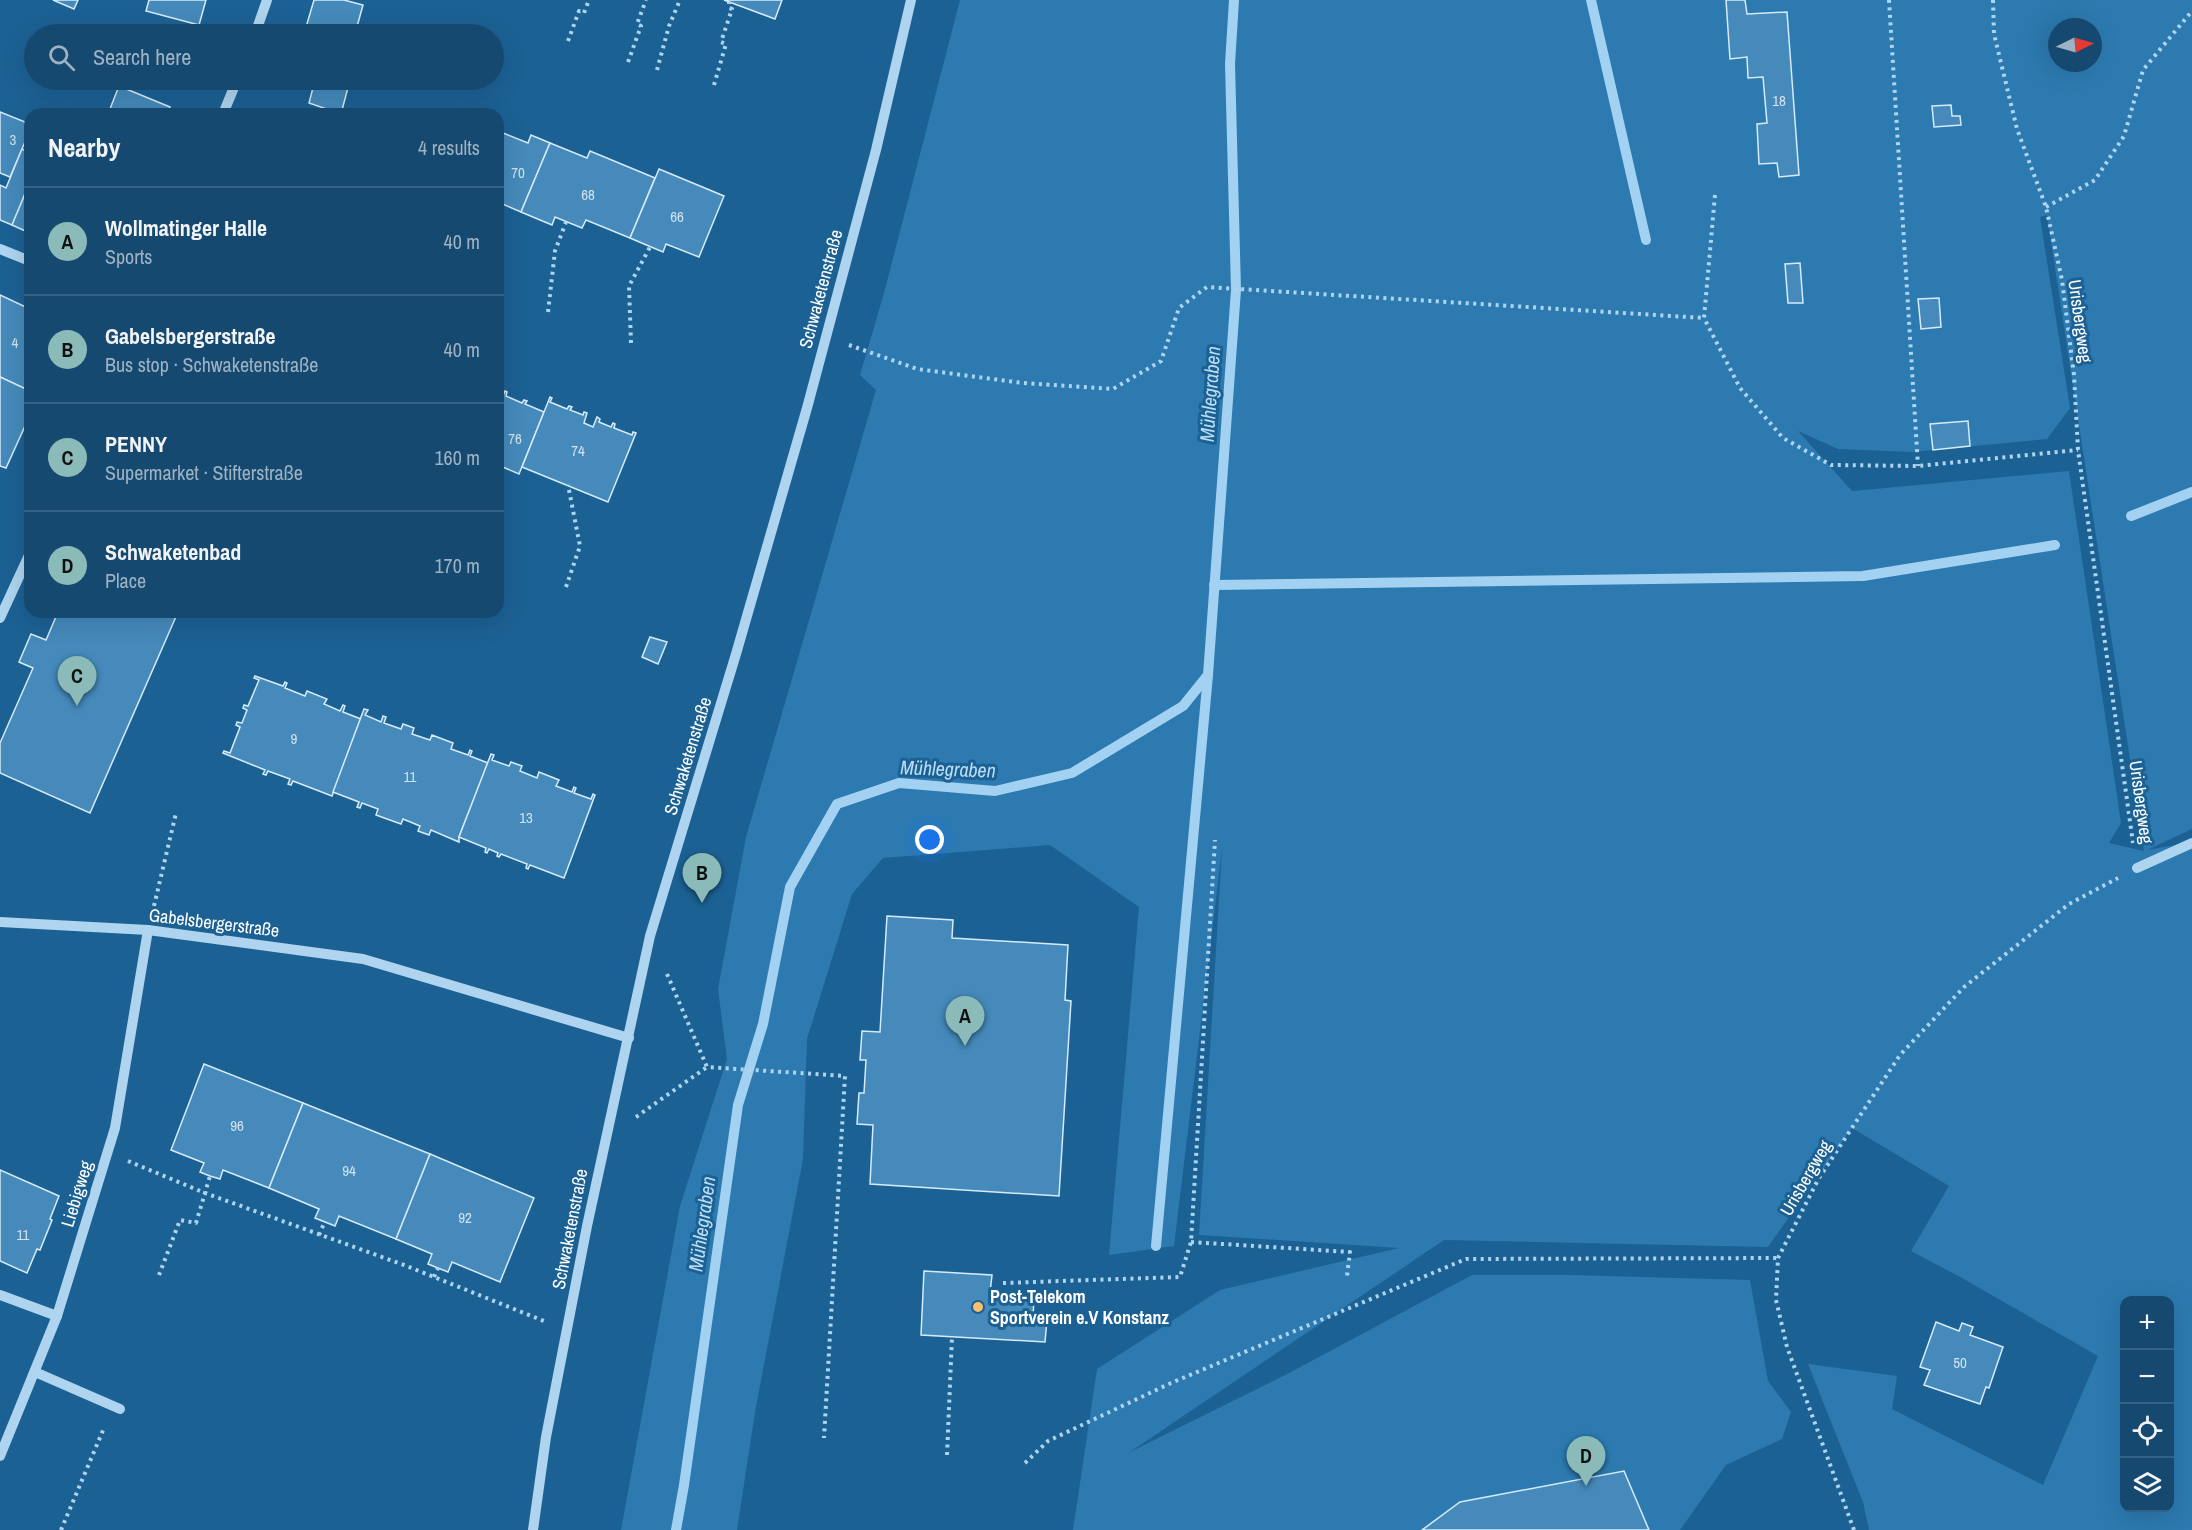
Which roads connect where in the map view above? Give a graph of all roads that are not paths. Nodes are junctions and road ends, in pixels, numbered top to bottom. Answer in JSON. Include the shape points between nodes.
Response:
{"nodes":[{"id":1,"x":267,"y":0,"type":"edge"},
{"id":2,"x":911,"y":0,"type":"edge"},
{"id":3,"x":259,"y":24,"type":"edge"},
{"id":4,"x":233,"y":90,"type":"edge"},
{"id":5,"x":225,"y":108,"type":"edge"},
{"id":6,"x":0,"y":249,"type":"edge"},
{"id":7,"x":24,"y":259,"type":"edge"},
{"id":8,"x":24,"y":566,"type":"edge"},
{"id":9,"x":0,"y":618,"type":"edge"},
{"id":10,"x":2192,"y":843,"type":"edge"},
{"id":11,"x":2137,"y":868,"type":"road end"},
{"id":12,"x":0,"y":922,"type":"edge"},
{"id":13,"x":148,"y":930,"type":"junction"},
{"id":14,"x":629,"y":1038,"type":"junction"},
{"id":15,"x":0,"y":1295,"type":"edge"},
{"id":16,"x":57,"y":1316,"type":"junction"},
{"id":17,"x":34,"y":1372,"type":"junction"},
{"id":18,"x":117,"y":1408,"type":"road end"},
{"id":19,"x":0,"y":1456,"type":"edge"},
{"id":20,"x":533,"y":1530,"type":"edge"}],
"edges":[{"from":1,"to":3,"type":"street"},
{"from":2,"to":14,"type":"street","name":"Schwaketenstraße","via":[[876,150],[807,408],[650,936]]},
{"from":4,"to":5,"type":"street"},
{"from":6,"to":7,"type":"street"},
{"from":8,"to":9,"type":"street"},
{"from":10,"to":11,"type":"street"},
{"from":12,"to":13,"type":"street","name":"Gabelsbergerstraße"},
{"from":13,"to":14,"type":"street","name":"Gabelsbergerstraße","via":[[363,959]]},
{"from":13,"to":16,"type":"street","name":"Liebigweg","via":[[117,1118]]},
{"from":14,"to":20,"type":"street","name":"Schwaketenstraße","via":[[546,1437]]},
{"from":15,"to":16,"type":"street"},
{"from":16,"to":17,"type":"street","name":"Liebigweg"},
{"from":17,"to":18,"type":"street"},
{"from":17,"to":19,"type":"street","name":"Liebigweg"}]}
